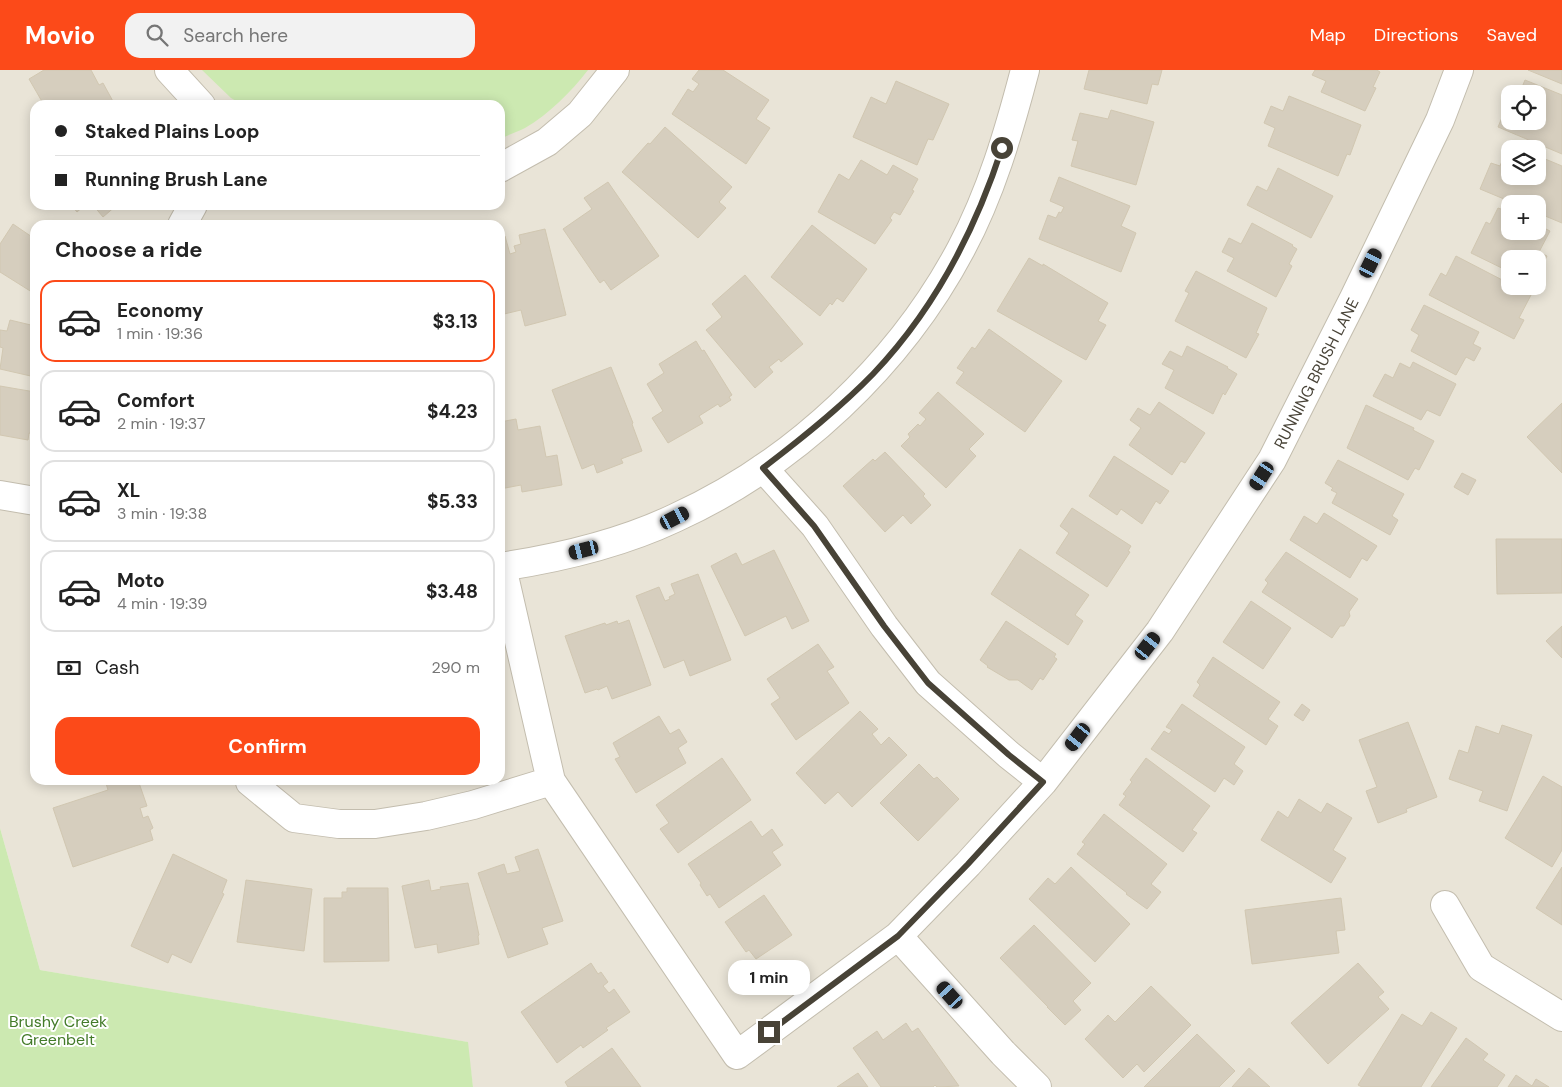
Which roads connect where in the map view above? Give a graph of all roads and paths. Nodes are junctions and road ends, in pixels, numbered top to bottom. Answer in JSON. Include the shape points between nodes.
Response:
{"nodes":[{"id":1,"x":169,"y":70,"type":"edge"},
{"id":2,"x":615,"y":70,"type":"edge"},
{"id":3,"x":1459,"y":70,"type":"edge"},
{"id":4,"x":1020,"y":71,"type":"edge"},
{"id":5,"x":197,"y":100,"type":"edge"},
{"id":6,"x":505,"y":165,"type":"edge"},
{"id":7,"x":763,"y":468,"type":"junction"},
{"id":8,"x":0,"y":496,"type":"edge"},
{"id":9,"x":30,"y":499,"type":"edge"},
{"id":10,"x":505,"y":566,"type":"edge"},
{"id":11,"x":505,"y":584,"type":"edge"},
{"id":12,"x":551,"y":781,"type":"junction"},
{"id":13,"x":1043,"y":782,"type":"junction"},
{"id":14,"x":254,"y":785,"type":"edge"},
{"id":15,"x":1445,"y":906,"type":"dead end"},
{"id":16,"x":898,"y":936,"type":"junction"},
{"id":17,"x":1562,"y":1017,"type":"edge"},
{"id":18,"x":1037,"y":1087,"type":"edge"}],
"edges":[{"from":1,"to":5,"type":"street"},
{"from":2,"to":6,"type":"street","via":[[580,114],[547,142]]},
{"from":3,"to":13,"type":"street","name":"RUNNING BRUSH LANE","via":[[1440,120],[1272,460],[1160,631]]},
{"from":4,"to":7,"type":"street","via":[[990,185],[961,248],[920,316],[873,373],[817,426]]},
{"from":7,"to":10,"type":"street","via":[[714,498],[637,533],[554,558]]},
{"from":7,"to":13,"type":"street","via":[[814,526],[928,683]]},
{"from":8,"to":9,"type":"street"},
{"from":11,"to":12,"type":"street"},
{"from":12,"to":14,"type":"street","via":[[473,805],[374,824],[339,824],[294,818]]},
{"from":12,"to":16,"type":"street","name":"RUNNING BRUSH LANE","via":[[737,1055]]},
{"from":13,"to":16,"type":"street","name":"RUNNING BRUSH LANE"},
{"from":15,"to":17,"type":"street","via":[[1481,967]]},
{"from":16,"to":18,"type":"street"}]}
